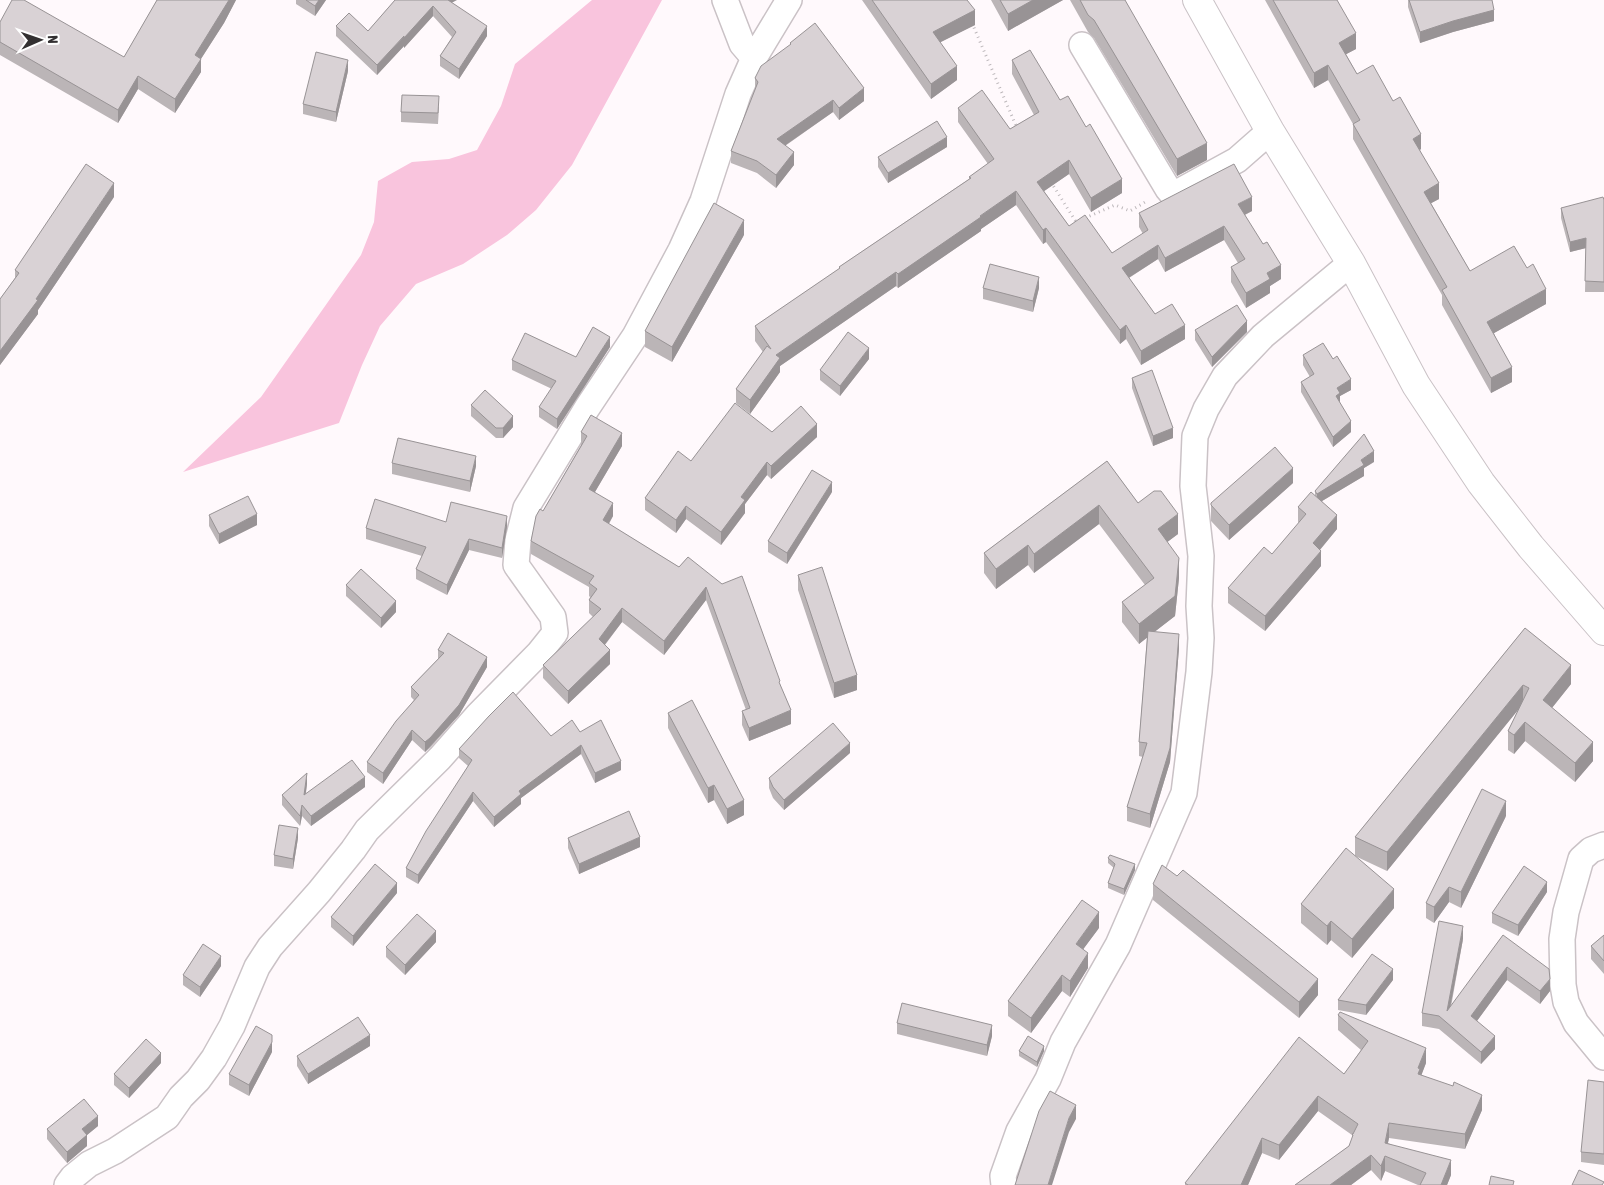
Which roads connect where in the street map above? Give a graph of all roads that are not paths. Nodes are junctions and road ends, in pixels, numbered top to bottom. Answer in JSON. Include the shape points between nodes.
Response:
{"nodes":[{"id":1,"x":725,"y":0,"type":"edge"},
{"id":2,"x":789,"y":0,"type":"edge"},
{"id":3,"x":1197,"y":0,"type":"edge"},
{"id":4,"x":1082,"y":45,"type":"dead end"},
{"id":5,"x":754,"y":58,"type":"junction"},
{"id":6,"x":1270,"y":131,"type":"junction"},
{"id":7,"x":1351,"y":263,"type":"junction"},
{"id":8,"x":1604,"y":631,"type":"edge"},
{"id":9,"x":1604,"y":845,"type":"edge"},
{"id":10,"x":1604,"y":1057,"type":"edge"},
{"id":11,"x":67,"y":1185,"type":"edge"},
{"id":12,"x":1004,"y":1185,"type":"edge"}],
"edges":[{"from":1,"to":5,"type":"street","via":[[742,44]]},
{"from":2,"to":5,"type":"street"},
{"from":3,"to":6,"type":"main road"},
{"from":4,"to":6,"type":"street","via":[[1173,195],[1237,160]]},
{"from":5,"to":11,"type":"street","via":[[738,94],[691,230],[635,336],[526,508],[516,565],[554,617],[555,633],[440,758],[367,830],[325,885],[270,947],[257,967],[232,1026],[214,1058],[167,1117],[89,1164]]},
{"from":6,"to":7,"type":"main road"},
{"from":7,"to":8,"type":"main road","via":[[1416,385],[1461,454],[1531,547]]},
{"from":7,"to":12,"type":"street","via":[[1263,336],[1225,376],[1195,436],[1193,486],[1202,556],[1201,638],[1184,793],[1118,945],[1063,1042],[1048,1078],[1019,1131],[1003,1176]]},
{"from":9,"to":10,"type":"street","via":[[1590,850],[1581,859],[1562,939],[1566,1002],[1576,1023]]}]}
